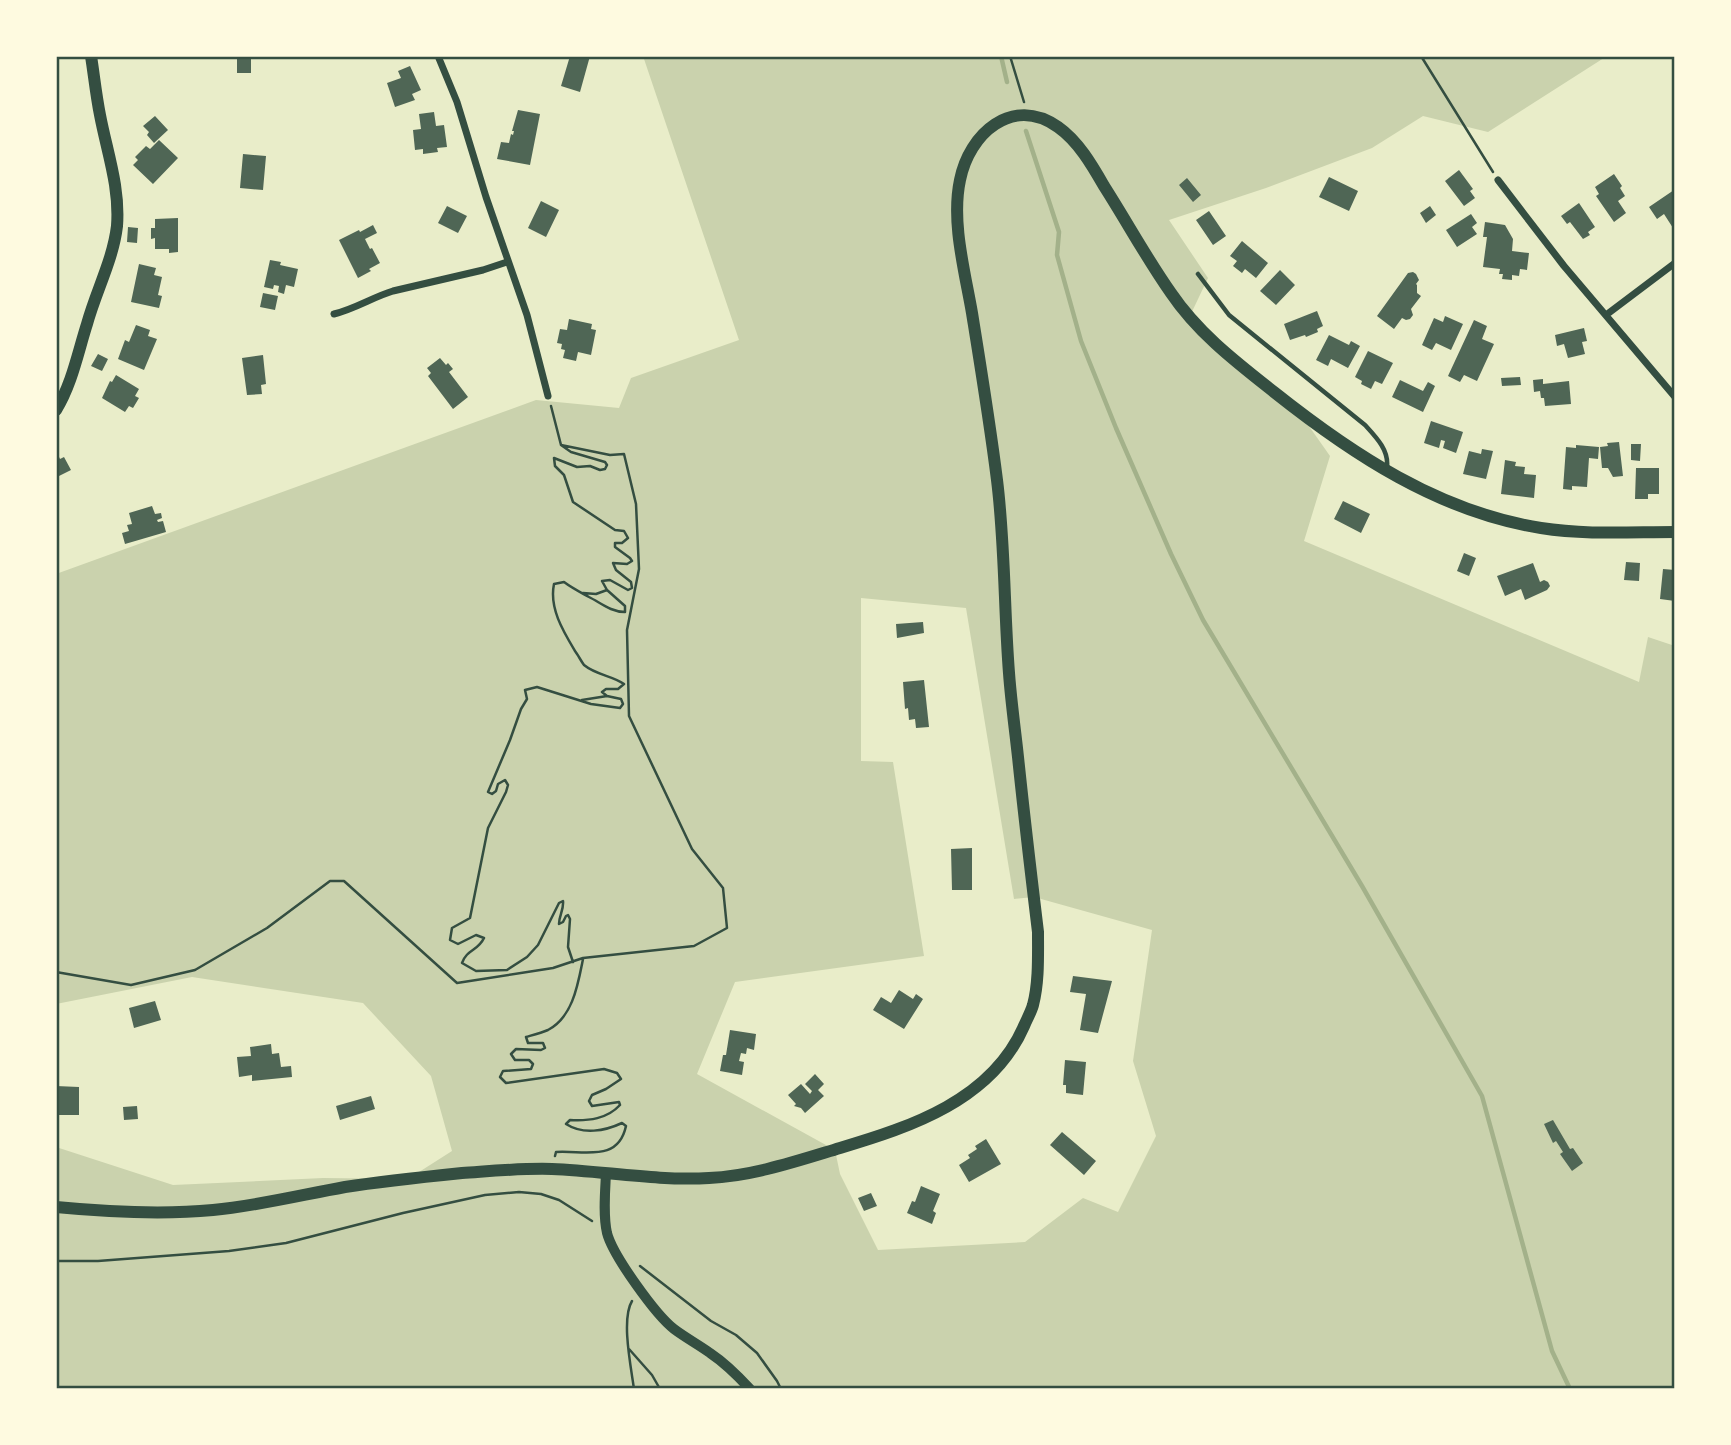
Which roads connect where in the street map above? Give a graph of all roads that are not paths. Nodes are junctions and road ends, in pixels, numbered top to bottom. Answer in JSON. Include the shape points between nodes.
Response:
{"nodes":[{"id":1,"x":91,"y":56,"type":"edge"},
{"id":2,"x":438,"y":56,"type":"edge"},
{"id":3,"x":1498,"y":180,"type":"road end"},
{"id":4,"x":507,"y":262,"type":"junction"},
{"id":5,"x":1675,"y":263,"type":"edge"},
{"id":6,"x":1198,"y":274,"type":"dead end"},
{"id":7,"x":334,"y":314,"type":"dead end"},
{"id":8,"x":1606,"y":316,"type":"junction"},
{"id":9,"x":548,"y":396,"type":"road end"},
{"id":10,"x":1675,"y":397,"type":"edge"},
{"id":11,"x":56,"y":410,"type":"edge"},
{"id":12,"x":1387,"y":472,"type":"junction"},
{"id":13,"x":1675,"y":532,"type":"edge"},
{"id":14,"x":606,"y":1174,"type":"junction"},
{"id":15,"x":56,"y":1207,"type":"edge"},
{"id":16,"x":750,"y":1389,"type":"edge"}],
"edges":[{"from":1,"to":11,"type":"main road","via":[[114,173],[116,229],[71,377]]},
{"from":2,"to":4,"type":"street"},
{"from":3,"to":8,"type":"street"},
{"from":4,"to":7,"type":"street","via":[[381,295]]},
{"from":4,"to":9,"type":"street","via":[[527,315]]},
{"from":5,"to":8,"type":"street"},
{"from":6,"to":12,"type":"lane","via":[[1229,315],[1371,432],[1388,459]]},
{"from":8,"to":10,"type":"street"},
{"from":12,"to":13,"type":"main road","via":[[1484,514],[1539,528]]},
{"from":12,"to":14,"type":"main road","via":[[1299,412],[1188,318],[1101,180],[1056,125],[1037,117],[1011,117],[982,134],[963,168],[957,206],[1004,556],[1009,672],[1038,932],[1033,1007],[998,1068],[947,1107],[910,1125],[800,1160],[728,1176],[676,1179]]},
{"from":14,"to":15,"type":"main road","via":[[510,1170],[408,1179],[192,1212]]},
{"from":14,"to":16,"type":"street","via":[[607,1234],[640,1289],[672,1328],[712,1354]]}]}
